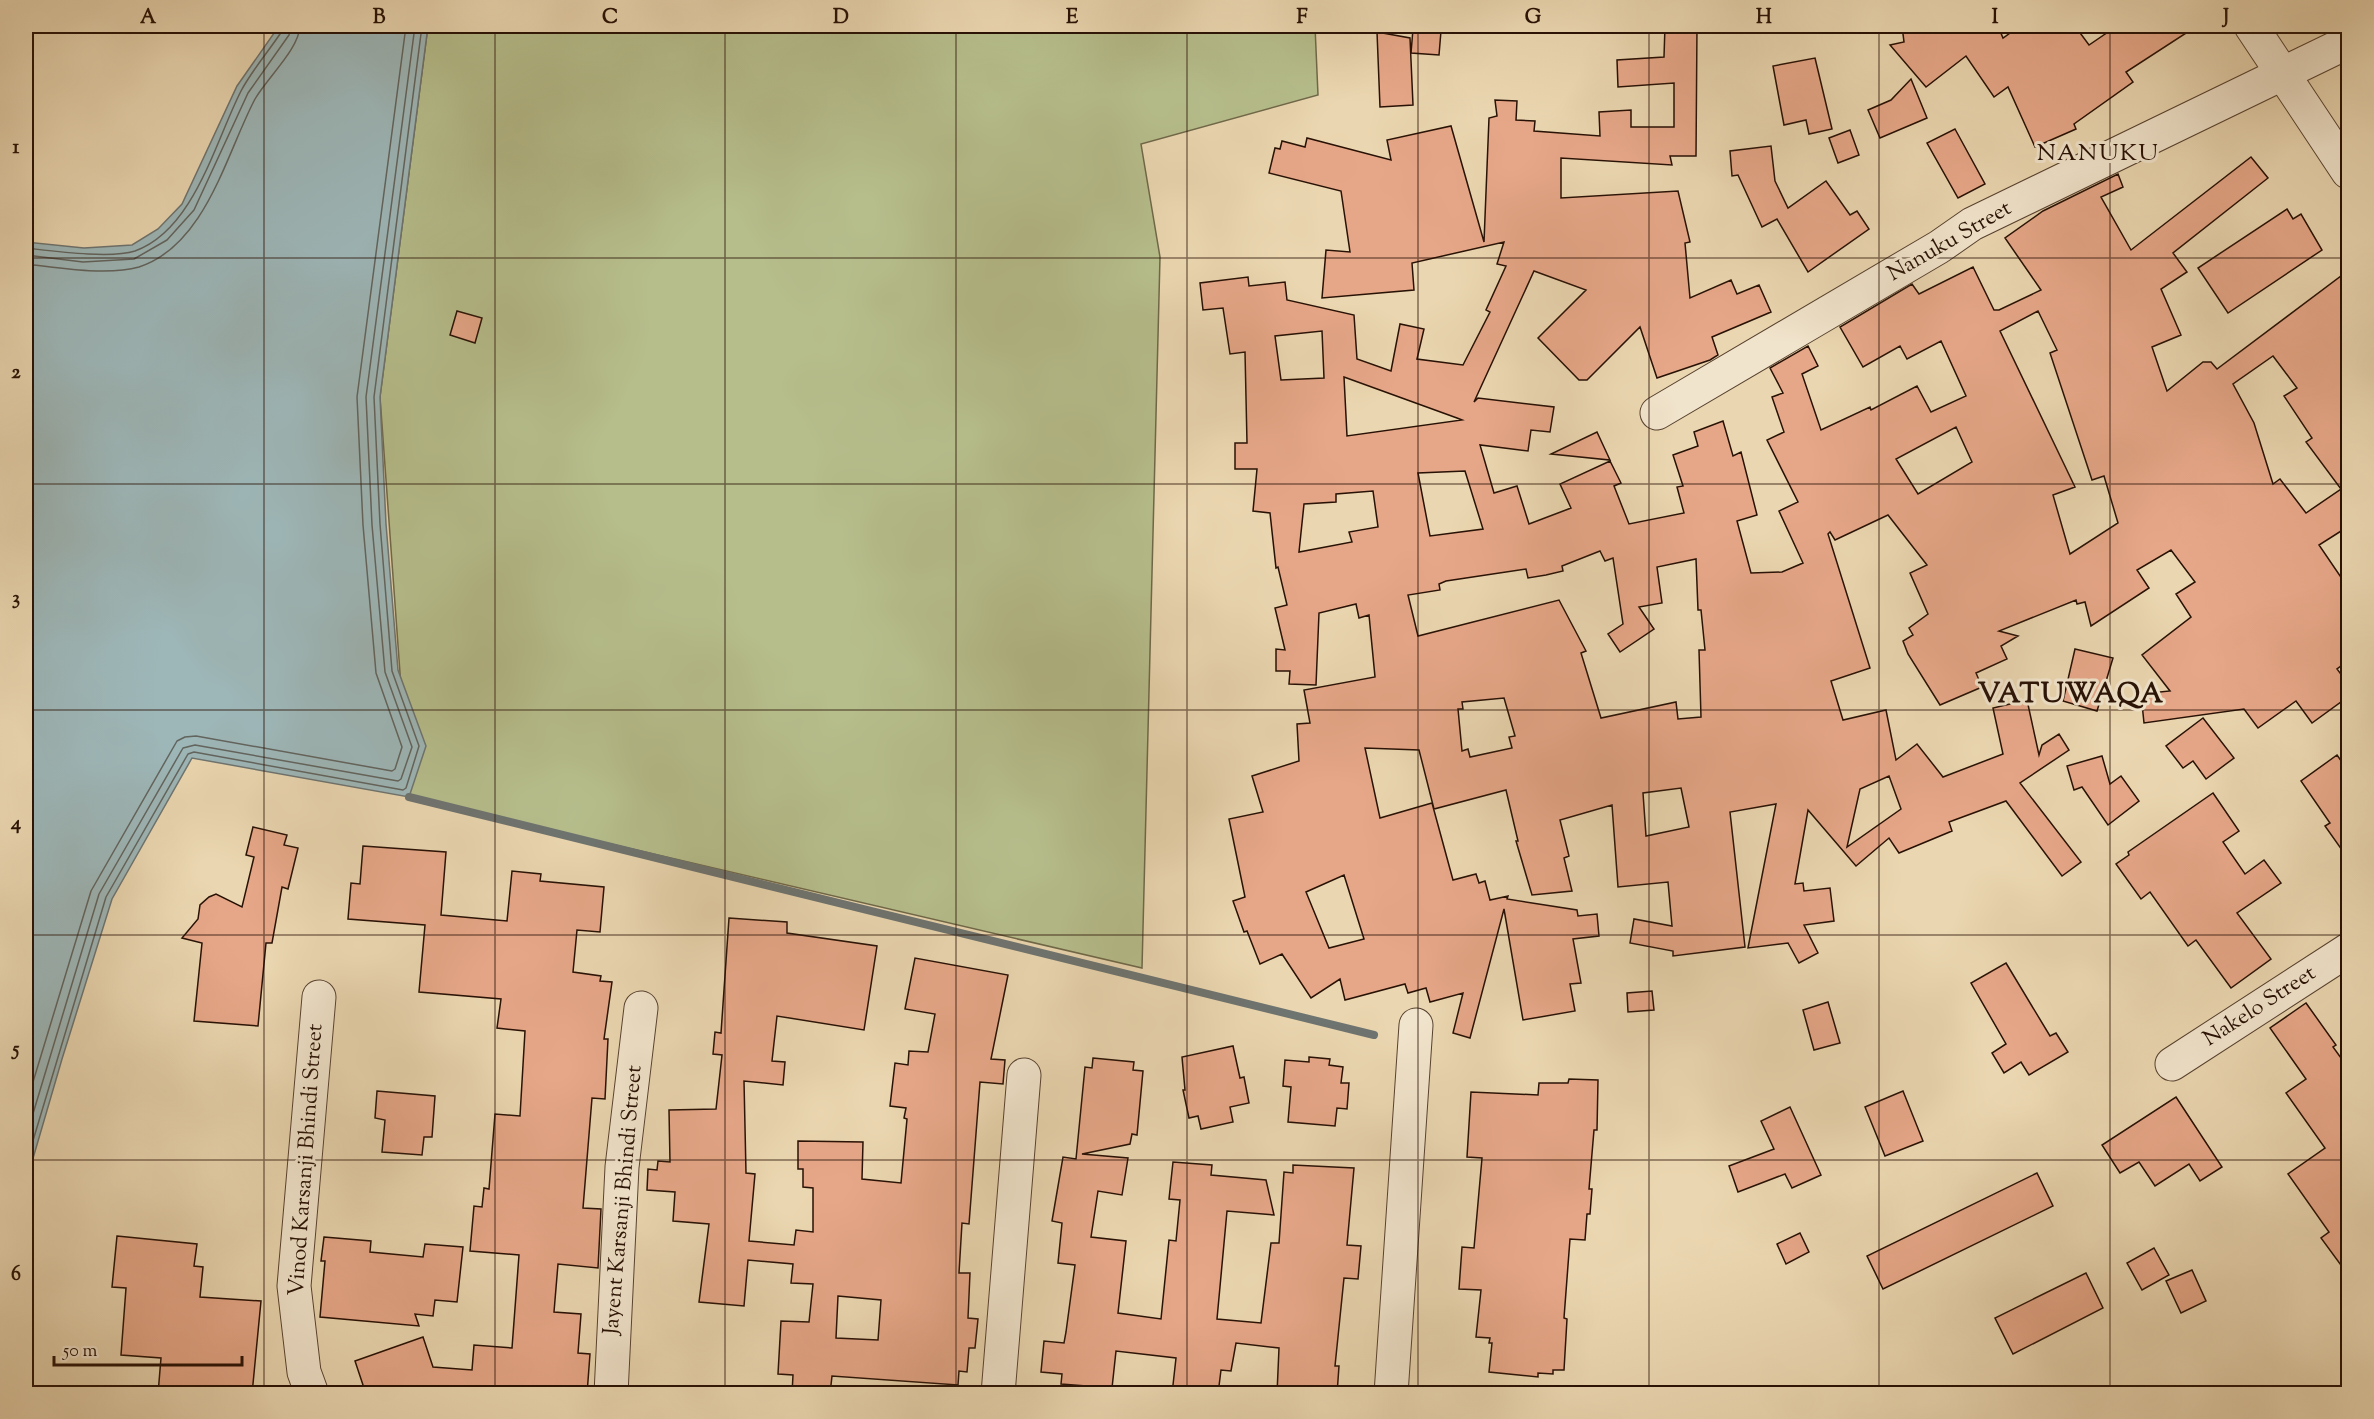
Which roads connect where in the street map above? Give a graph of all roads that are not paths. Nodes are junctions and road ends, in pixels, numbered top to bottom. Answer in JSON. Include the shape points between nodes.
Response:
{"nodes":[{"id":1,"x":2251,"y":26,"type":"edge"},
{"id":2,"x":2349,"y":42,"type":"edge"},
{"id":3,"x":2283,"y":74,"type":"junction"},
{"id":4,"x":2349,"y":172,"type":"edge"},
{"id":5,"x":1657,"y":413,"type":"dead end"},
{"id":6,"x":2348,"y":950,"type":"edge"},
{"id":7,"x":319,"y":997,"type":"dead end"},
{"id":8,"x":641,"y":1008,"type":"dead end"},
{"id":9,"x":1416,"y":1025,"type":"dead end"},
{"id":10,"x":2172,"y":1064,"type":"dead end"},
{"id":11,"x":1024,"y":1075,"type":"dead end"},
{"id":12,"x":312,"y":1394,"type":"edge"},
{"id":13,"x":611,"y":1394,"type":"edge"},
{"id":14,"x":998,"y":1394,"type":"edge"},
{"id":15,"x":1391,"y":1394,"type":"edge"}],
"edges":[{"from":1,"to":3,"type":"street"},
{"from":2,"to":3,"type":"street","name":"Nanuku Street"},
{"from":3,"to":4,"type":"street"},
{"from":3,"to":5,"type":"street","name":"Nanuku Street","via":[[1972,224]]},
{"from":6,"to":10,"type":"street","name":"Nakelo Street"},
{"from":7,"to":12,"type":"street","name":"Vinod Karsanji Bhindi Street","via":[[294,1286],[304,1372]]},
{"from":8,"to":13,"type":"street","name":"Jayent Karsanji Bhindi Street","via":[[622,1167]]},
{"from":9,"to":15,"type":"street"},
{"from":11,"to":14,"type":"street"}]}
